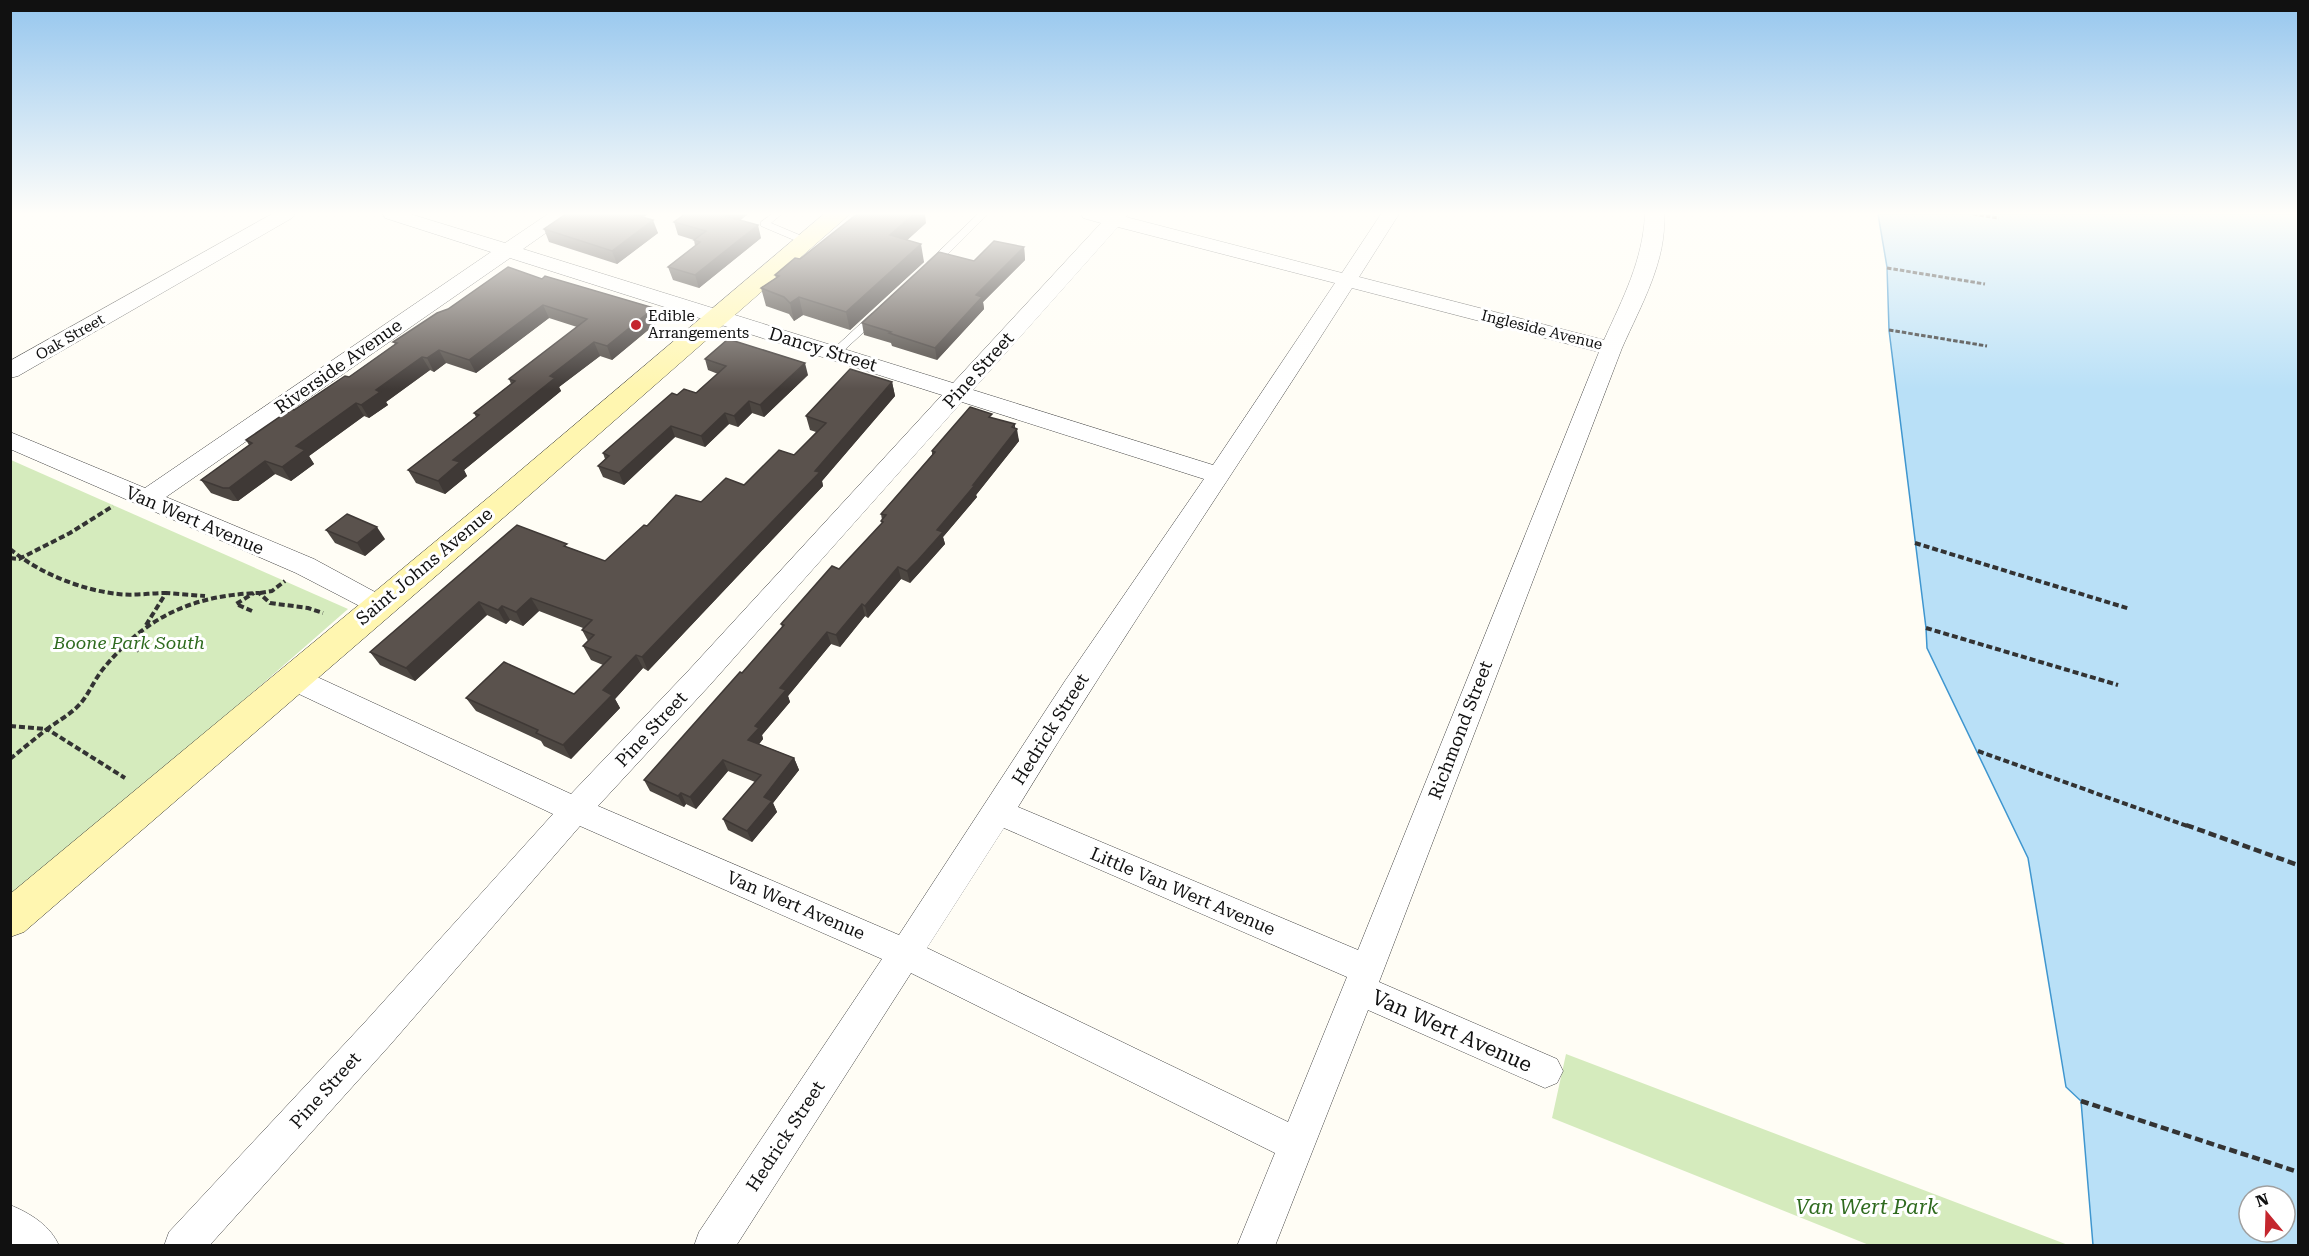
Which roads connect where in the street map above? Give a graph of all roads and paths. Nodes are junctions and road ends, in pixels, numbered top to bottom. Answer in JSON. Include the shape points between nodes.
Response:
{"nodes":[{"id":1,"x":181,"y":273,"type":"edge"},
{"id":2,"x":474,"y":273,"type":"edge"},
{"id":3,"x":582,"y":273,"type":"edge"},
{"id":4,"x":766,"y":273,"type":"edge"},
{"id":5,"x":922,"y":273,"type":"edge"},
{"id":6,"x":1066,"y":273,"type":"edge"},
{"id":7,"x":1318,"y":273,"type":"edge"},
{"id":8,"x":1353,"y":273,"type":"edge"},
{"id":9,"x":1644,"y":273,"type":"edge"},
{"id":10,"x":1919,"y":273,"type":"edge"},
{"id":11,"x":919,"y":276,"type":"edge"},
{"id":12,"x":1348,"y":281,"type":"junction"},
{"id":13,"x":1985,"y":284,"type":"dead end"},
{"id":14,"x":885,"y":307,"type":"edge"},
{"id":15,"x":717,"y":316,"type":"junction"},
{"id":16,"x":1889,"y":330,"type":"dead end"},
{"id":17,"x":1987,"y":346,"type":"dead end"},
{"id":18,"x":1611,"y":348,"type":"junction"},
{"id":19,"x":835,"y":353,"type":"junction"},
{"id":20,"x":10,"y":371,"type":"edge"},
{"id":21,"x":958,"y":391,"type":"junction"},
{"id":22,"x":10,"y":440,"type":"edge"},
{"id":23,"x":1219,"y":475,"type":"junction"},
{"id":24,"x":146,"y":499,"type":"junction"},
{"id":25,"x":121,"y":500,"type":"dead end"},
{"id":26,"x":1915,"y":543,"type":"dead end"},
{"id":27,"x":10,"y":549,"type":"edge"},
{"id":28,"x":10,"y":558,"type":"edge"},
{"id":29,"x":19,"y":559,"type":"junction"},
{"id":30,"x":166,"y":593,"type":"junction"},
{"id":31,"x":255,"y":593,"type":"junction"},
{"id":32,"x":211,"y":596,"type":"junction"},
{"id":33,"x":377,"y":604,"type":"junction"},
{"id":34,"x":2130,"y":609,"type":"dead end"},
{"id":35,"x":252,"y":611,"type":"dead end"},
{"id":36,"x":323,"y":613,"type":"dead end"},
{"id":37,"x":145,"y":626,"type":"junction"},
{"id":38,"x":1926,"y":628,"type":"dead end"},
{"id":39,"x":126,"y":643,"type":"junction"},
{"id":40,"x":141,"y":652,"type":"dead end"},
{"id":41,"x":292,"y":678,"type":"junction"},
{"id":42,"x":2118,"y":685,"type":"dead end"},
{"id":43,"x":10,"y":726,"type":"edge"},
{"id":44,"x":47,"y":729,"type":"junction"},
{"id":45,"x":1978,"y":752,"type":"dead end"},
{"id":46,"x":10,"y":759,"type":"edge"},
{"id":47,"x":125,"y":778,"type":"dead end"},
{"id":48,"x":575,"y":810,"type":"junction"},
{"id":49,"x":998,"y":812,"type":"junction"},
{"id":50,"x":2298,"y":865,"type":"edge"},
{"id":51,"x":10,"y":919,"type":"edge"},
{"id":52,"x":904,"y":954,"type":"junction"},
{"id":53,"x":1363,"y":980,"type":"junction"},
{"id":54,"x":1545,"y":1071,"type":"dead end"},
{"id":55,"x":2081,"y":1101,"type":"dead end"},
{"id":56,"x":1295,"y":1144,"type":"junction"},
{"id":57,"x":2298,"y":1172,"type":"edge"},
{"id":58,"x":10,"y":1224,"type":"edge"},
{"id":59,"x":40,"y":1245,"type":"edge"},
{"id":60,"x":183,"y":1245,"type":"edge"},
{"id":61,"x":713,"y":1245,"type":"edge"},
{"id":62,"x":1256,"y":1245,"type":"edge"}],
"edges":[{"from":1,"to":20,"type":"street","name":"Oak Street"},
{"from":2,"to":24,"type":"street","name":"Riverside Avenue"},
{"from":3,"to":15,"type":"street","name":"Dancy Street"},
{"from":4,"to":15,"type":"main road","name":"Saint Johns Avenue"},
{"from":5,"to":11,"type":"lane"},
{"from":6,"to":21,"type":"street","name":"Pine Street"},
{"from":7,"to":12,"type":"street","name":"Ingleside Avenue"},
{"from":8,"to":12,"type":"street","name":"Hedrick Street"},
{"from":9,"to":18,"type":"street","name":"Richmond Street"},
{"from":10,"to":13,"type":"path"},
{"from":12,"to":18,"type":"street","name":"Ingleside Avenue"},
{"from":12,"to":23,"type":"street","name":"Hedrick Street"},
{"from":14,"to":19,"type":"lane"},
{"from":15,"to":19,"type":"street","name":"Dancy Street"},
{"from":15,"to":33,"type":"main road","name":"Saint Johns Avenue","via":[[506,499]]},
{"from":16,"to":17,"type":"path"},
{"from":18,"to":53,"type":"street","name":"Richmond Street"},
{"from":19,"to":21,"type":"street","name":"Dancy Street"},
{"from":21,"to":23,"type":"street","name":"Dancy Street"},
{"from":21,"to":48,"type":"street","name":"Pine Street"},
{"from":22,"to":24,"type":"street","name":"Van Wert Avenue"},
{"from":23,"to":49,"type":"street","name":"Hedrick Street","via":[[1075,689]]},
{"from":24,"to":33,"type":"street","name":"Van Wert Avenue","via":[[304,566]]},
{"from":25,"to":29,"type":"path","via":[[70,534]]},
{"from":26,"to":34,"type":"path"},
{"from":27,"to":29,"type":"path"},
{"from":28,"to":29,"type":"path"},
{"from":29,"to":30,"type":"path","via":[[64,579],[117,594]]},
{"from":30,"to":32,"type":"path"},
{"from":30,"to":37,"type":"path"},
{"from":31,"to":32,"type":"path"},
{"from":31,"to":35,"type":"path","via":[[236,604]]},
{"from":31,"to":36,"type":"path","via":[[270,603]]},
{"from":32,"to":37,"type":"path"},
{"from":33,"to":41,"type":"main road","name":"Saint Johns Avenue"},
{"from":37,"to":39,"type":"path"},
{"from":38,"to":42,"type":"path"},
{"from":39,"to":40,"type":"path"},
{"from":39,"to":44,"type":"path","via":[[102,669],[79,705]]},
{"from":41,"to":48,"type":"street","name":"Van Wert Avenue"},
{"from":41,"to":51,"type":"main road","name":"Saint Johns Avenue"},
{"from":43,"to":44,"type":"path"},
{"from":44,"to":46,"type":"path"},
{"from":44,"to":47,"type":"path"},
{"from":45,"to":50,"type":"path"},
{"from":48,"to":52,"type":"street","name":"Van Wert Avenue"},
{"from":48,"to":60,"type":"street","name":"Pine Street"},
{"from":49,"to":52,"type":"street","name":"Hedrick Street"},
{"from":49,"to":53,"type":"street","name":"Little Van Wert Avenue"},
{"from":52,"to":56,"type":"street","name":"Van Wert Avenue"},
{"from":52,"to":61,"type":"street","name":"Hedrick Street"},
{"from":53,"to":54,"type":"street","name":"Van Wert Avenue"},
{"from":53,"to":56,"type":"street","name":"Richmond Street"},
{"from":55,"to":57,"type":"path"},
{"from":56,"to":62,"type":"street","name":"Richmond Street"},
{"from":58,"to":59,"type":"street"}]}
